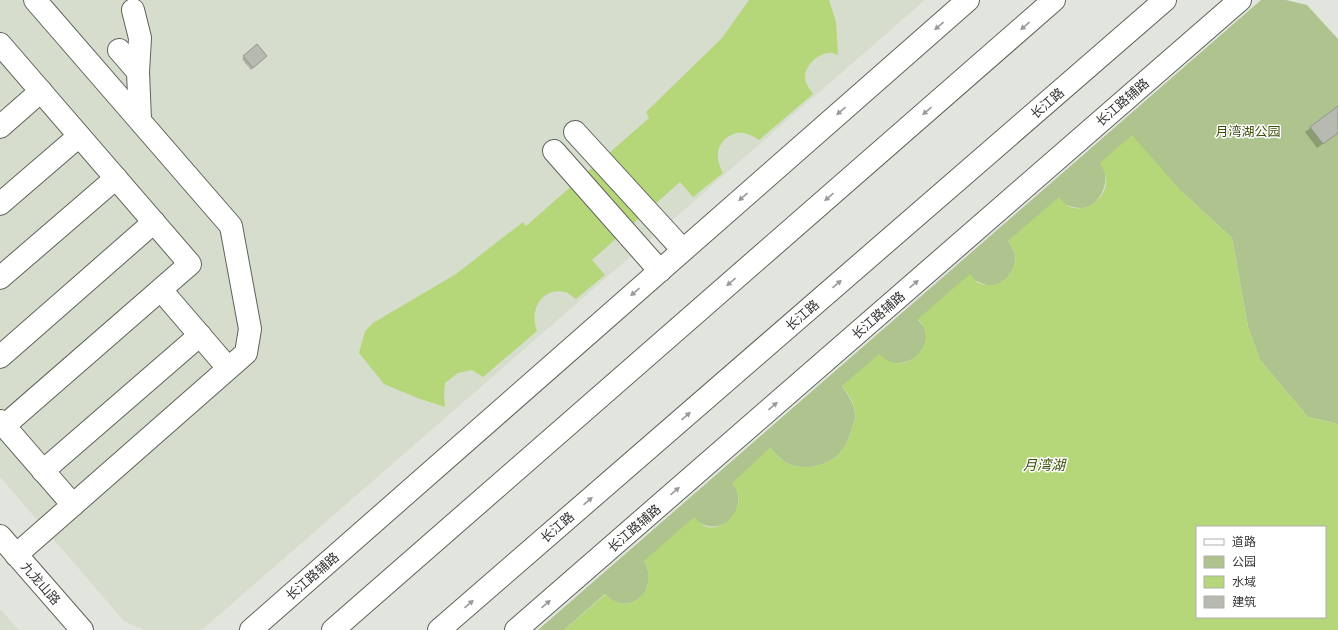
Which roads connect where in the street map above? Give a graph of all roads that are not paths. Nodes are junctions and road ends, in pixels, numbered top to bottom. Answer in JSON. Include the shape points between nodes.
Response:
{"nodes":[{"id":1,"x":35,"y":0,"type":"edge"},
{"id":2,"x":968,"y":0,"type":"edge"},
{"id":3,"x":1054,"y":0,"type":"edge"},
{"id":4,"x":1165,"y":0,"type":"edge"},
{"id":5,"x":1240,"y":0,"type":"edge"},
{"id":6,"x":133,"y":10,"type":"dead end"},
{"id":7,"x":1,"y":48,"type":"edge"},
{"id":8,"x":119,"y":50,"type":"dead end"},
{"id":9,"x":138,"y":72,"type":"junction"},
{"id":10,"x":41,"y":91,"type":"junction"},
{"id":11,"x":140,"y":120,"type":"junction"},
{"id":12,"x":0,"y":126,"type":"edge"},
{"id":13,"x":575,"y":132,"type":"dead end"},
{"id":14,"x":79,"y":136,"type":"junction"},
{"id":15,"x":554,"y":151,"type":"dead end"},
{"id":16,"x":116,"y":178,"type":"junction"},
{"id":17,"x":0,"y":204,"type":"edge"},
{"id":18,"x":154,"y":222,"type":"junction"},
{"id":19,"x":683,"y":250,"type":"junction"},
{"id":20,"x":660,"y":271,"type":"junction"},
{"id":21,"x":0,"y":278,"type":"edge"},
{"id":22,"x":161,"y":290,"type":"junction"},
{"id":23,"x":200,"y":335,"type":"junction"},
{"id":24,"x":0,"y":357,"type":"edge"},
{"id":25,"x":228,"y":368,"type":"junction"},
{"id":26,"x":2,"y":424,"type":"edge"},
{"id":27,"x":43,"y":471,"type":"junction"},
{"id":28,"x":73,"y":505,"type":"junction"},
{"id":29,"x":0,"y":536,"type":"edge"},
{"id":30,"x":16,"y":555,"type":"junction"},
{"id":31,"x":82,"y":630,"type":"edge"},
{"id":32,"x":251,"y":630,"type":"edge"},
{"id":33,"x":333,"y":630,"type":"edge"},
{"id":34,"x":439,"y":630,"type":"edge"},
{"id":35,"x":516,"y":630,"type":"edge"}],
"edges":[{"from":1,"to":11,"type":"street"},
{"from":2,"to":19,"type":"street","name":"长江路辅路","one_way":true},
{"from":3,"to":33,"type":"street","one_way":true},
{"from":34,"to":4,"type":"street","name":"长江路","one_way":true},
{"from":35,"to":5,"type":"street","name":"长江路辅路","one_way":true},
{"from":6,"to":9,"type":"street","via":[[140,38]]},
{"from":7,"to":10,"type":"street"},
{"from":8,"to":9,"type":"street"},
{"from":9,"to":11,"type":"street"},
{"from":10,"to":12,"type":"street"},
{"from":10,"to":14,"type":"street"},
{"from":11,"to":25,"type":"street","via":[[231,226],[250,329],[246,353]]},
{"from":13,"to":19,"type":"street"},
{"from":14,"to":16,"type":"street"},
{"from":14,"to":17,"type":"street"},
{"from":15,"to":20,"type":"street"},
{"from":16,"to":18,"type":"street"},
{"from":16,"to":21,"type":"street"},
{"from":18,"to":22,"type":"street","via":[[190,264]]},
{"from":18,"to":24,"type":"street"},
{"from":19,"to":20,"type":"street","name":"长江路辅路"},
{"from":20,"to":32,"type":"street","name":"长江路辅路","one_way":true},
{"from":22,"to":23,"type":"street"},
{"from":22,"to":26,"type":"street"},
{"from":23,"to":25,"type":"street"},
{"from":23,"to":27,"type":"street"},
{"from":25,"to":28,"type":"street"},
{"from":26,"to":27,"type":"street"},
{"from":27,"to":28,"type":"street"},
{"from":28,"to":30,"type":"street"},
{"from":29,"to":30,"type":"street","name":"九龙山路"},
{"from":30,"to":31,"type":"street","name":"九龙山路"}]}
